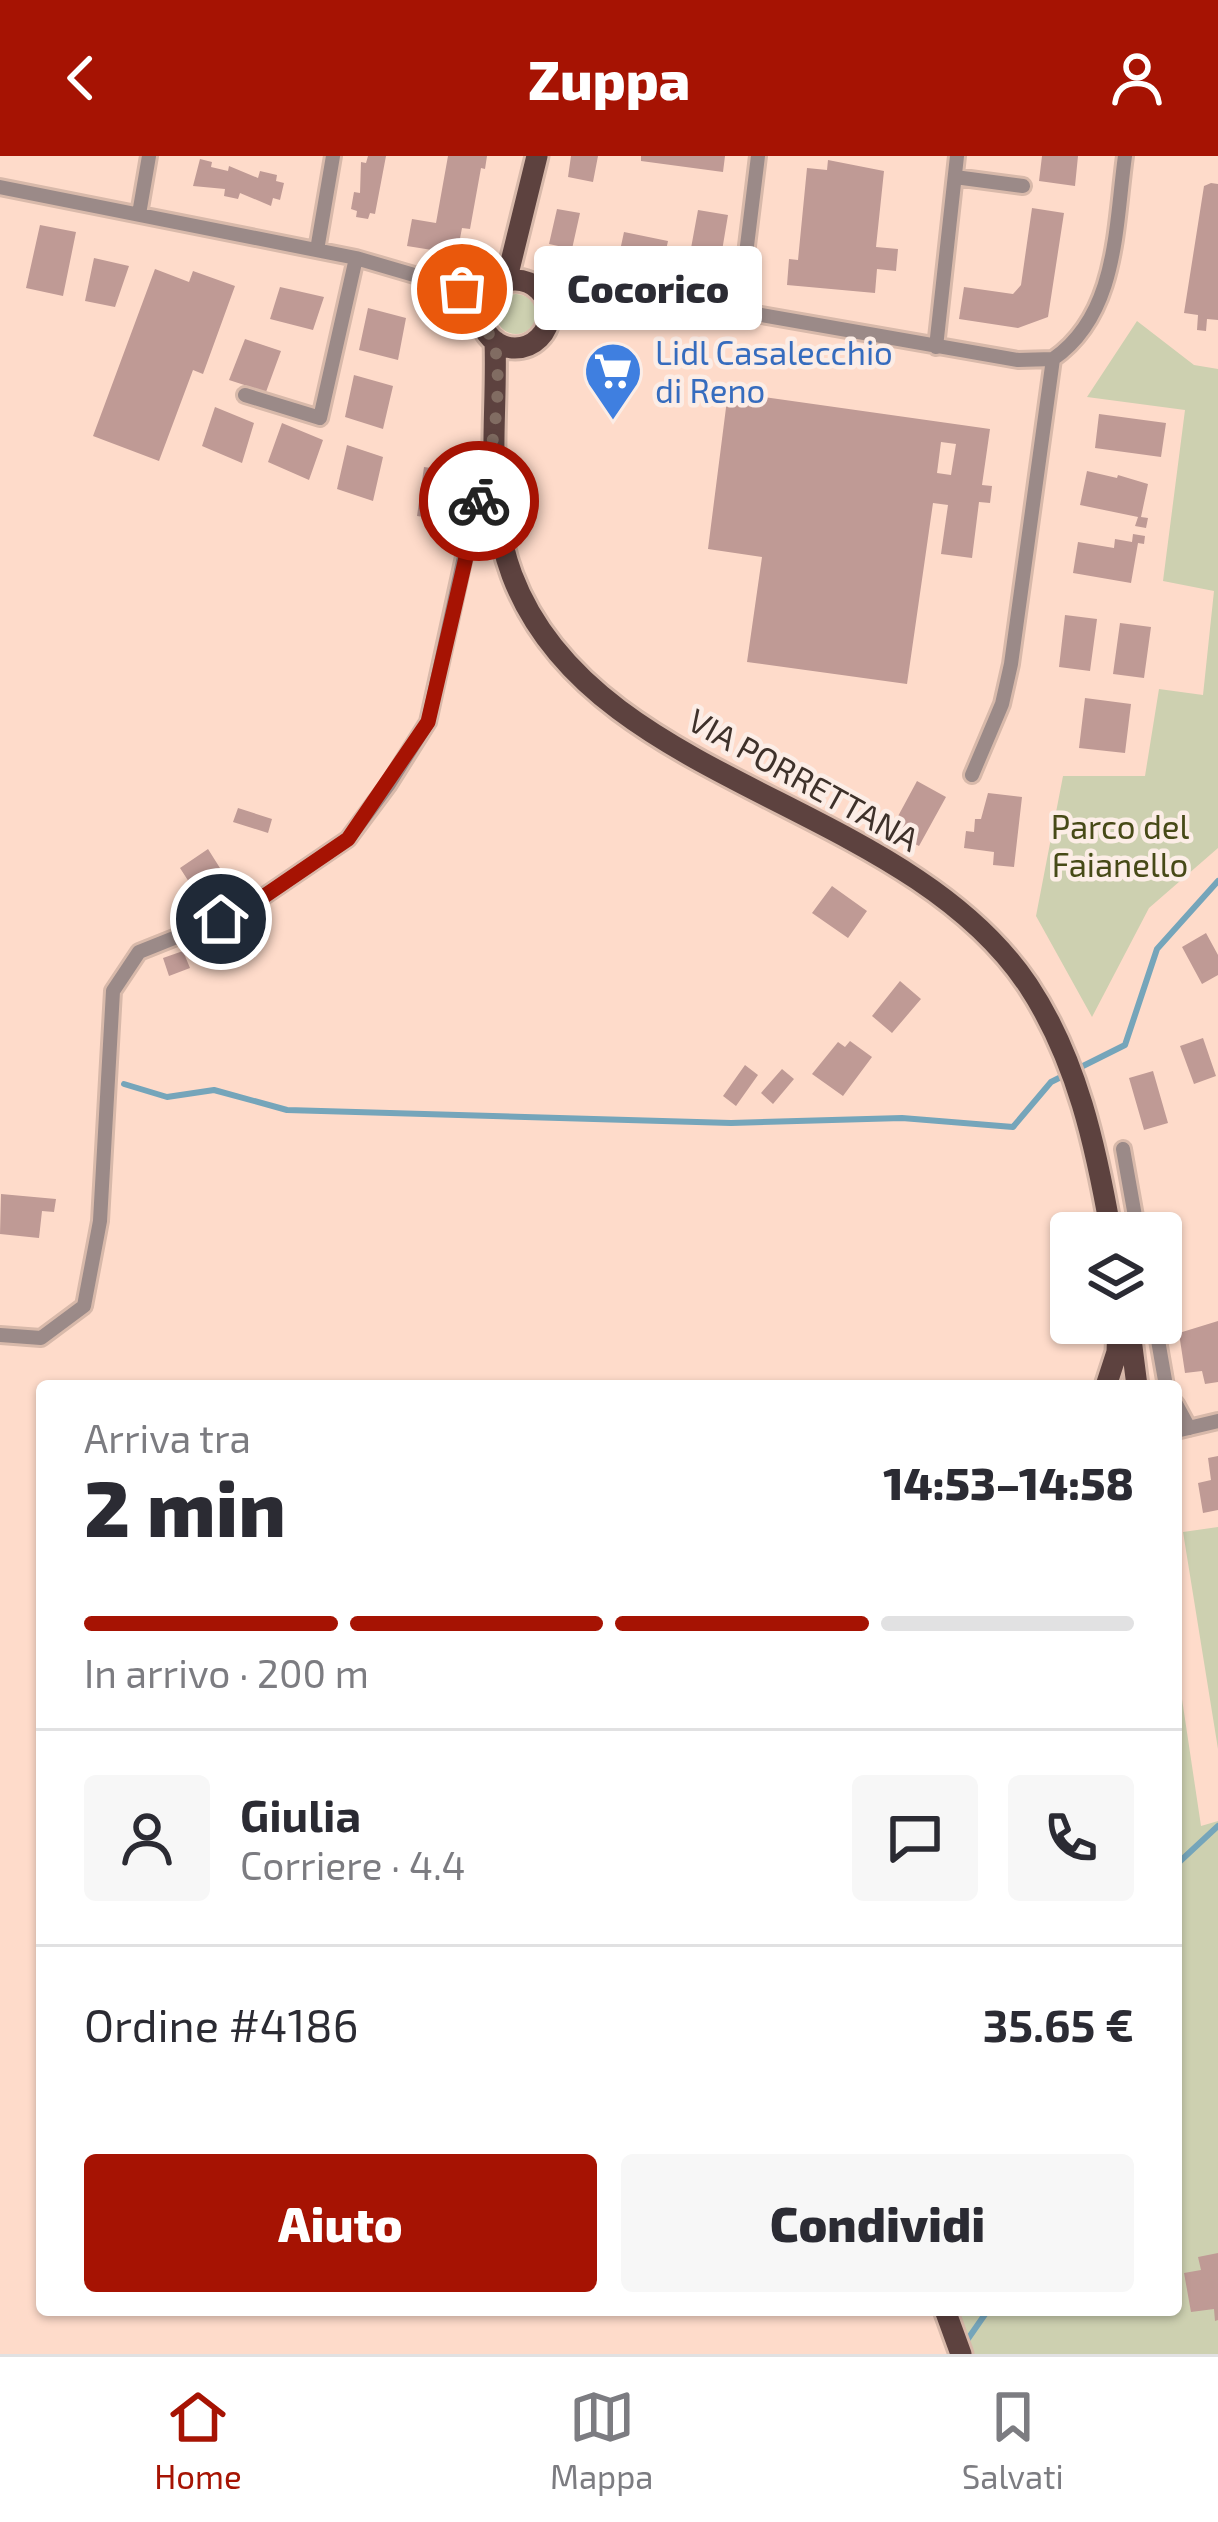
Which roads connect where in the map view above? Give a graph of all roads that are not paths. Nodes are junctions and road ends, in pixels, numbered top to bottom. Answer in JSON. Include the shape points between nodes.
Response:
{"nodes":[{"id":1,"x":149,"y":156,"type":"edge"},
{"id":2,"x":334,"y":156,"type":"edge"},
{"id":3,"x":537,"y":156,"type":"edge"},
{"id":4,"x":758,"y":156,"type":"edge"},
{"id":5,"x":957,"y":156,"type":"edge"},
{"id":6,"x":1125,"y":156,"type":"edge"},
{"id":7,"x":955,"y":177,"type":"junction"},
{"id":8,"x":1023,"y":186,"type":"dead end"},
{"id":9,"x":0,"y":187,"type":"edge"},
{"id":10,"x":140,"y":214,"type":"junction"},
{"id":11,"x":316,"y":250,"type":"junction"},
{"id":12,"x":356,"y":258,"type":"junction"},
{"id":13,"x":525,"y":286,"type":"junction"},
{"id":14,"x":486,"y":296,"type":"junction"},
{"id":15,"x":739,"y":311,"type":"junction"},
{"id":16,"x":505,"y":345,"type":"junction"},
{"id":17,"x":935,"y":347,"type":"junction"},
{"id":18,"x":1053,"y":359,"type":"junction"},
{"id":19,"x":245,"y":395,"type":"dead end"},
{"id":20,"x":490,"y":464,"type":"junction"},
{"id":21,"x":972,"y":775,"type":"dead end"},
{"id":22,"x":1123,"y":1149,"type":"dead end"},
{"id":23,"x":1106,"y":1212,"type":"edge"},
{"id":24,"x":1134,"y":1212,"type":"edge"},
{"id":25,"x":0,"y":1336,"type":"edge"},
{"id":26,"x":1117,"y":1344,"type":"edge"},
{"id":27,"x":1132,"y":1344,"type":"edge"},
{"id":28,"x":1159,"y":1344,"type":"edge"},
{"id":29,"x":1108,"y":1380,"type":"edge"},
{"id":30,"x":1136,"y":1380,"type":"edge"},
{"id":31,"x":1165,"y":1380,"type":"edge"},
{"id":32,"x":1218,"y":1421,"type":"edge"},
{"id":33,"x":1182,"y":1429,"type":"edge"},
{"id":34,"x":947,"y":2316,"type":"edge"},
{"id":35,"x":961,"y":2354,"type":"edge"}],
"edges":[{"from":1,"to":10,"type":"street"},
{"from":2,"to":11,"type":"street"},
{"from":3,"to":13,"type":"main road","name":"VIA PORRETTANA","via":[[514,251]]},
{"from":4,"to":15,"type":"street"},
{"from":5,"to":7,"type":"street"},
{"from":6,"to":18,"type":"street","via":[[1102,296],[1078,337]]},
{"from":7,"to":8,"type":"street"},
{"from":7,"to":17,"type":"street"},
{"from":9,"to":10,"type":"street"},
{"from":10,"to":11,"type":"street"},
{"from":11,"to":12,"type":"street"},
{"from":12,"to":14,"type":"street"},
{"from":12,"to":19,"type":"street","via":[[320,418]]},
{"from":13,"to":14,"type":"main road"},
{"from":13,"to":15,"type":"street"},
{"from":13,"to":16,"type":"main road","name":"VIA PORRETTANA","via":[[549,316],[546,327],[534,342]]},
{"from":14,"to":16,"type":"main road","via":[[482,322]]},
{"from":15,"to":17,"type":"street"},
{"from":16,"to":20,"type":"main road","name":"VIA PORRETTANA"},
{"from":17,"to":18,"type":"street"},
{"from":18,"to":21,"type":"street","via":[[1011,664]]},
{"from":20,"to":23,"type":"main road","name":"VIA PORRETTANA","via":[[511,573],[527,610],[577,676],[638,725],[955,904],[1026,982],[1067,1056]]},
{"from":20,"to":25,"type":"street","via":[[428,722],[348,839],[244,910],[140,952],[113,991],[100,1221],[84,1306],[41,1338]]},
{"from":22,"to":24,"type":"street"},
{"from":26,"to":29,"type":"main road"},
{"from":27,"to":30,"type":"main road"},
{"from":28,"to":31,"type":"street"},
{"from":32,"to":33,"type":"street"},
{"from":34,"to":35,"type":"main road"}]}
